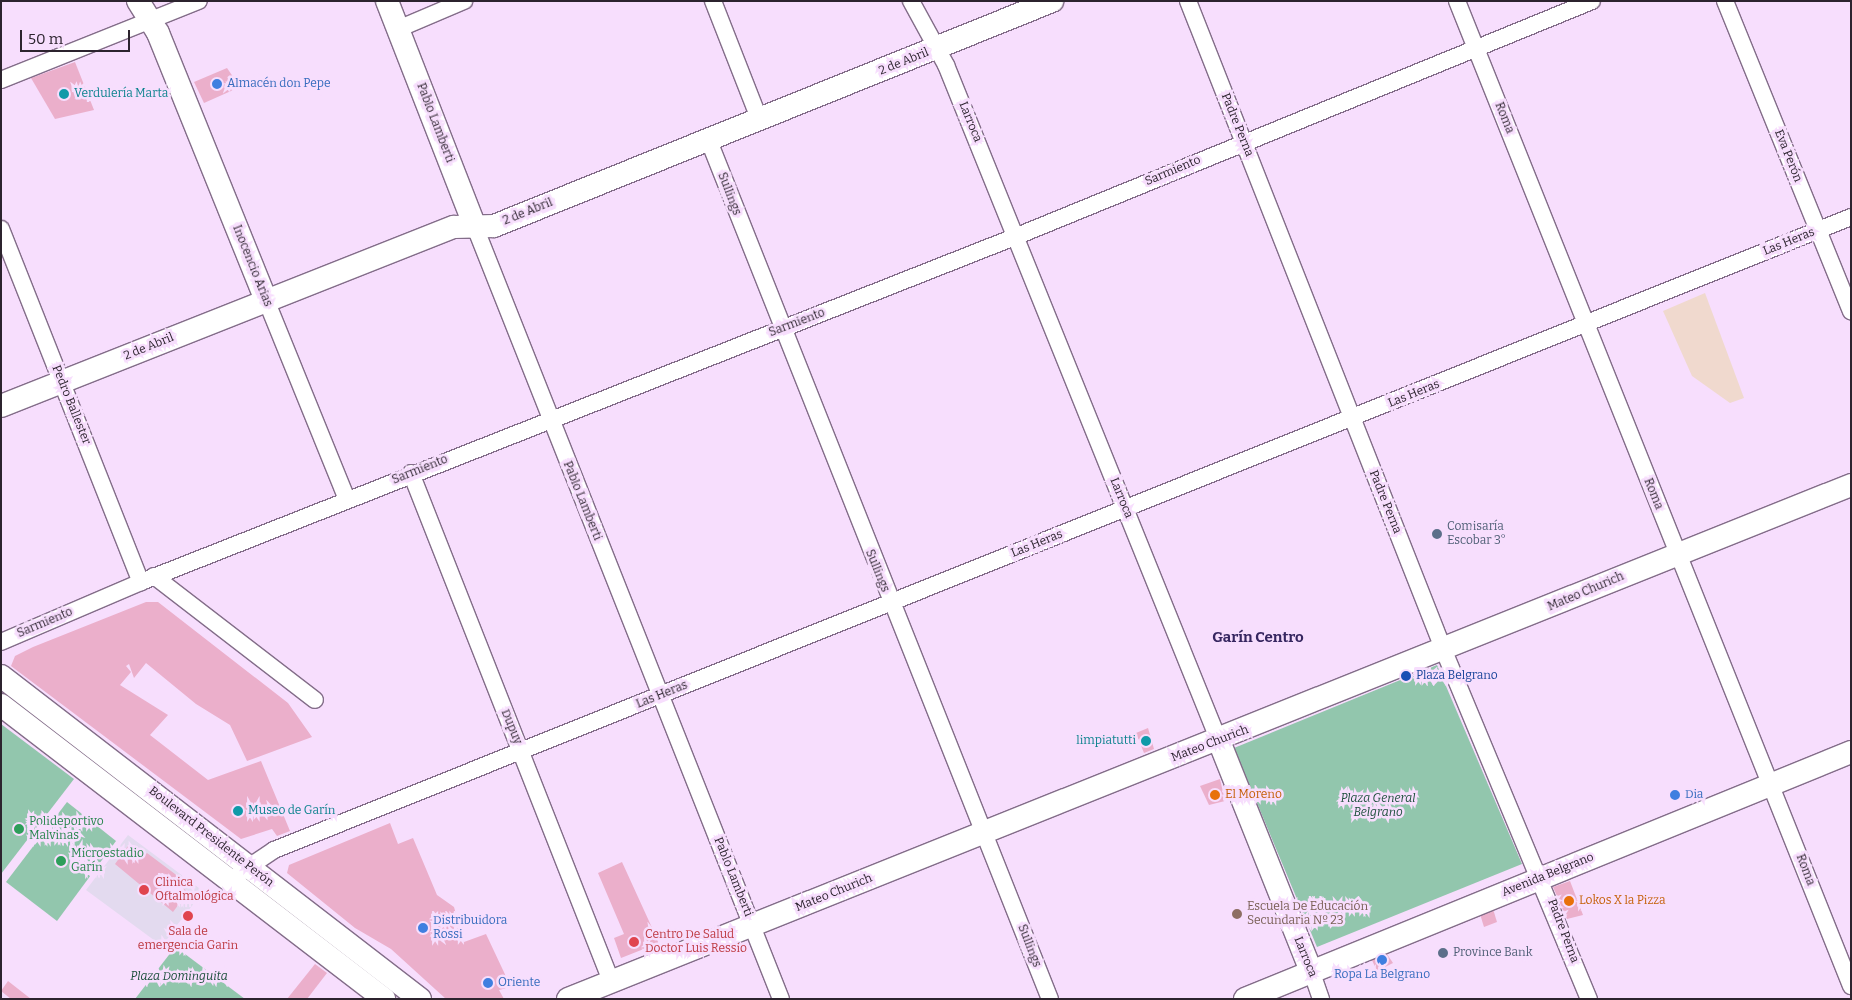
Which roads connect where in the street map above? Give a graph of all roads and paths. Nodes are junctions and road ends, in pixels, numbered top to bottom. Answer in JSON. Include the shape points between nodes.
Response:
{"nodes":[{"id":1,"x":199,"y":1,"type":"edge"},
{"id":2,"x":387,"y":1,"type":"edge"},
{"id":3,"x":464,"y":1,"type":"edge"},
{"id":4,"x":713,"y":1,"type":"edge"},
{"id":5,"x":911,"y":1,"type":"edge"},
{"id":6,"x":1052,"y":1,"type":"edge"},
{"id":7,"x":1188,"y":1,"type":"edge"},
{"id":8,"x":1457,"y":1,"type":"edge"},
{"id":9,"x":1592,"y":1,"type":"edge"},
{"id":10,"x":1725,"y":1,"type":"edge"},
{"id":11,"x":152,"y":14,"type":"edge"},
{"id":12,"x":397,"y":26,"type":"junction"},
{"id":13,"x":1475,"y":46,"type":"junction"},
{"id":14,"x":935,"y":49,"type":"junction"},
{"id":15,"x":1,"y":80,"type":"edge"},
{"id":16,"x":760,"y":121,"type":"junction"},
{"id":17,"x":710,"y":141,"type":"junction"},
{"id":18,"x":1243,"y":142,"type":"junction"},
{"id":19,"x":1851,"y":217,"type":"edge"},
{"id":20,"x":475,"y":227,"type":"junction"},
{"id":21,"x":1,"y":229,"type":"edge"},
{"id":22,"x":1818,"y":230,"type":"junction"},
{"id":23,"x":1017,"y":236,"type":"junction"},
{"id":24,"x":266,"y":300,"type":"junction"},
{"id":25,"x":1851,"y":311,"type":"edge"},
{"id":26,"x":1585,"y":324,"type":"junction"},
{"id":27,"x":781,"y":329,"type":"junction"},
{"id":28,"x":62,"y":382,"type":"junction"},
{"id":29,"x":1,"y":406,"type":"edge"},
{"id":30,"x":549,"y":419,"type":"junction"},
{"id":31,"x":1352,"y":419,"type":"junction"},
{"id":32,"x":411,"y":473,"type":"junction"},
{"id":33,"x":1851,"y":485,"type":"edge"},
{"id":34,"x":347,"y":499,"type":"junction"},
{"id":35,"x":1126,"y":509,"type":"junction"},
{"id":36,"x":1677,"y":553,"type":"junction"},
{"id":37,"x":147,"y":579,"type":"junction"},
{"id":38,"x":890,"y":602,"type":"junction"},
{"id":39,"x":1,"y":642,"type":"edge"},
{"id":40,"x":1444,"y":651,"type":"junction"},
{"id":41,"x":1,"y":676,"type":"edge"},
{"id":42,"x":660,"y":696,"type":"junction"},
{"id":43,"x":315,"y":700,"type":"dead end"},
{"id":44,"x":1,"y":705,"type":"edge"},
{"id":45,"x":1219,"y":741,"type":"junction"},
{"id":46,"x":520,"y":749,"type":"junction"},
{"id":47,"x":1851,"y":752,"type":"edge"},
{"id":48,"x":1771,"y":783,"type":"junction"},
{"id":49,"x":984,"y":831,"type":"junction"},
{"id":50,"x":248,"y":866,"type":"junction"},
{"id":51,"x":1542,"y":878,"type":"junction"},
{"id":52,"x":232,"y":882,"type":"junction"},
{"id":53,"x":752,"y":926,"type":"junction"},
{"id":54,"x":1312,"y":973,"type":"junction"},
{"id":55,"x":611,"y":981,"type":"junction"},
{"id":56,"x":1851,"y":986,"type":"edge"},
{"id":57,"x":384,"y":999,"type":"edge"},
{"id":58,"x":420,"y":999,"type":"edge"},
{"id":59,"x":568,"y":999,"type":"edge"},
{"id":60,"x":781,"y":999,"type":"edge"},
{"id":61,"x":1050,"y":999,"type":"edge"},
{"id":62,"x":1244,"y":999,"type":"edge"},
{"id":63,"x":1322,"y":999,"type":"edge"},
{"id":64,"x":1589,"y":999,"type":"edge"}],
"edges":[{"from":1,"to":11,"type":"street"},
{"from":2,"to":12,"type":"street","name":"Pablo Lamberti"},
{"from":3,"to":12,"type":"street"},
{"from":4,"to":16,"type":"street"},
{"from":5,"to":14,"type":"street","name":"Larroca"},
{"from":6,"to":14,"type":"street","name":"2 de Abril"},
{"from":7,"to":18,"type":"street","name":"Padre Perna"},
{"from":8,"to":13,"type":"street","name":"Roma"},
{"from":9,"to":13,"type":"street","name":"Sarmiento"},
{"from":10,"to":22,"type":"street","name":"Eva Perón"},
{"from":11,"to":15,"type":"street"},
{"from":11,"to":24,"type":"street","name":"Inocencio Arias"},
{"from":12,"to":20,"type":"street","name":"Pablo Lamberti"},
{"from":13,"to":18,"type":"street","name":"Sarmiento"},
{"from":13,"to":26,"type":"street","name":"Roma"},
{"from":14,"to":16,"type":"street","name":"2 de Abril"},
{"from":14,"to":23,"type":"street","name":"Larroca","via":[[946,66]]},
{"from":16,"to":17,"type":"street","name":"2 de Abril"},
{"from":17,"to":20,"type":"street","name":"2 de Abril","via":[[494,226]]},
{"from":17,"to":27,"type":"street","name":"Sullings"},
{"from":18,"to":23,"type":"street","name":"Sarmiento"},
{"from":18,"to":31,"type":"street","name":"Padre Perna"},
{"from":19,"to":22,"type":"street","name":"Las Heras"},
{"from":20,"to":24,"type":"street","name":"2 de Abril","via":[[454,227]]},
{"from":20,"to":30,"type":"street","name":"Pablo Lamberti"},
{"from":21,"to":28,"type":"street","name":"Pedro Ballester"},
{"from":22,"to":25,"type":"street","name":"Eva Perón"},
{"from":22,"to":26,"type":"street","name":"Las Heras"},
{"from":23,"to":27,"type":"street","name":"Sarmiento"},
{"from":23,"to":35,"type":"street","name":"Larroca"},
{"from":24,"to":28,"type":"street","name":"2 de Abril"},
{"from":24,"to":34,"type":"street","name":"Inocencio Arias"},
{"from":26,"to":31,"type":"street","name":"Las Heras"},
{"from":26,"to":36,"type":"street","name":"Roma"},
{"from":27,"to":30,"type":"street","name":"Sarmiento"},
{"from":27,"to":38,"type":"street","name":"Sullings"},
{"from":28,"to":29,"type":"street","name":"2 de Abril"},
{"from":28,"to":37,"type":"street","name":"Pedro Ballester"},
{"from":30,"to":32,"type":"street","name":"Sarmiento"},
{"from":30,"to":42,"type":"street","name":"Pablo Lamberti"},
{"from":31,"to":35,"type":"street","name":"Las Heras"},
{"from":31,"to":40,"type":"street","name":"Padre Perna"},
{"from":32,"to":34,"type":"street","name":"Sarmiento"},
{"from":32,"to":46,"type":"street","name":"Dupuy"},
{"from":33,"to":36,"type":"street","name":"Mateo Churich"},
{"from":34,"to":37,"type":"street","name":"Sarmiento"},
{"from":35,"to":38,"type":"street","name":"Las Heras"},
{"from":35,"to":45,"type":"street","name":"Larroca"},
{"from":36,"to":40,"type":"street","name":"Mateo Churich"},
{"from":36,"to":48,"type":"street","name":"Roma"},
{"from":37,"to":39,"type":"street","name":"Sarmiento"},
{"from":37,"to":43,"type":"street"},
{"from":38,"to":42,"type":"street","name":"Las Heras"},
{"from":38,"to":49,"type":"street","name":"Sullings"},
{"from":40,"to":45,"type":"street","name":"Mateo Churich"},
{"from":40,"to":51,"type":"street","name":"Padre Perna"},
{"from":41,"to":50,"type":"street","name":"Boulevard Presidente Perón"},
{"from":42,"to":46,"type":"street","name":"Las Heras"},
{"from":42,"to":53,"type":"street","name":"Pablo Lamberti"},
{"from":44,"to":52,"type":"street","name":"Boulevard Presidente Perón"},
{"from":45,"to":49,"type":"street","name":"Mateo Churich"},
{"from":45,"to":54,"type":"street","name":"Larroca"},
{"from":46,"to":50,"type":"street","name":"Las Heras","via":[[261,855]]},
{"from":46,"to":55,"type":"street","name":"Dupuy"},
{"from":47,"to":48,"type":"street","name":"Avenida Belgrano"},
{"from":48,"to":51,"type":"street","name":"Avenida Belgrano"},
{"from":48,"to":56,"type":"street","name":"Roma"},
{"from":49,"to":53,"type":"street","name":"Mateo Churich"},
{"from":49,"to":61,"type":"street","name":"Sullings"},
{"from":50,"to":52,"type":"street","name":"Las Heras"},
{"from":50,"to":58,"type":"street","name":"Boulevard Presidente Perón"},
{"from":51,"to":54,"type":"street","name":"Avenida Belgrano"},
{"from":51,"to":64,"type":"street","name":"Padre Perna"},
{"from":52,"to":57,"type":"street","name":"Boulevard Presidente Perón"},
{"from":53,"to":55,"type":"street","name":"Mateo Churich"},
{"from":53,"to":60,"type":"street","name":"Pablo Lamberti"},
{"from":54,"to":62,"type":"street","name":"Avenida Belgrano"},
{"from":54,"to":63,"type":"street","name":"Larroca"},
{"from":55,"to":59,"type":"street","name":"Mateo Churich"}]}
